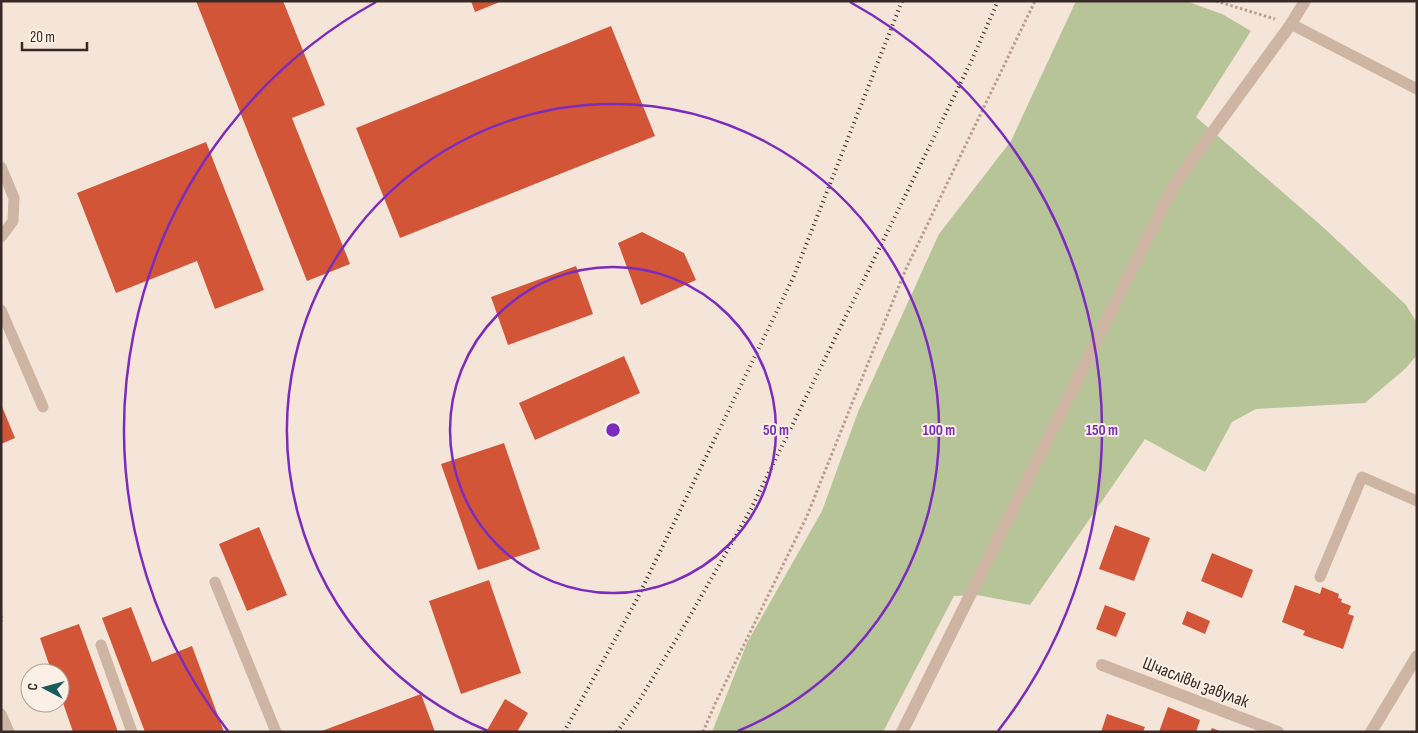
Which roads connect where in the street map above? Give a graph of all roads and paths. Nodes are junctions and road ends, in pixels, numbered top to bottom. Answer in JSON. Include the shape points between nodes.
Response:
{"nodes":[{"id":1,"x":1035,"y":1,"type":"edge"},
{"id":2,"x":1216,"y":1,"type":"edge"},
{"id":3,"x":1305,"y":1,"type":"edge"},
{"id":4,"x":1291,"y":24,"type":"junction"},
{"id":5,"x":1417,"y":89,"type":"edge"},
{"id":6,"x":1,"y":167,"type":"edge"},
{"id":7,"x":1,"y":237,"type":"edge"},
{"id":8,"x":1,"y":310,"type":"edge"},
{"id":9,"x":43,"y":407,"type":"dead end"},
{"id":10,"x":1417,"y":500,"type":"edge"},
{"id":11,"x":1320,"y":577,"type":"dead end"},
{"id":12,"x":215,"y":582,"type":"dead end"},
{"id":13,"x":1,"y":616,"type":"edge"},
{"id":14,"x":1,"y":621,"type":"edge"},
{"id":15,"x":101,"y":645,"type":"dead end"},
{"id":16,"x":1417,"y":656,"type":"edge"},
{"id":17,"x":1102,"y":665,"type":"dead end"},
{"id":18,"x":1,"y":714,"type":"edge"},
{"id":19,"x":5,"y":729,"type":"edge"},
{"id":20,"x":132,"y":732,"type":"edge"},
{"id":21,"x":276,"y":732,"type":"edge"},
{"id":22,"x":704,"y":732,"type":"edge"},
{"id":23,"x":902,"y":732,"type":"edge"},
{"id":24,"x":1278,"y":732,"type":"edge"},
{"id":25,"x":1371,"y":732,"type":"edge"}],
"edges":[{"from":1,"to":22,"type":"path","via":[[904,271],[807,516]]},
{"from":2,"to":4,"type":"path"},
{"from":3,"to":4,"type":"street"},
{"from":4,"to":5,"type":"lane"},
{"from":4,"to":23,"type":"street","via":[[1174,185]]},
{"from":6,"to":7,"type":"lane","via":[[14,198],[13,221]]},
{"from":8,"to":9,"type":"lane"},
{"from":10,"to":11,"type":"lane","via":[[1362,477]]},
{"from":12,"to":21,"type":"lane"},
{"from":13,"to":14,"type":"path"},
{"from":15,"to":20,"type":"lane"},
{"from":16,"to":25,"type":"street"},
{"from":17,"to":24,"type":"street","name":"Шчаслівы завулак"},
{"from":18,"to":19,"type":"lane"}]}
